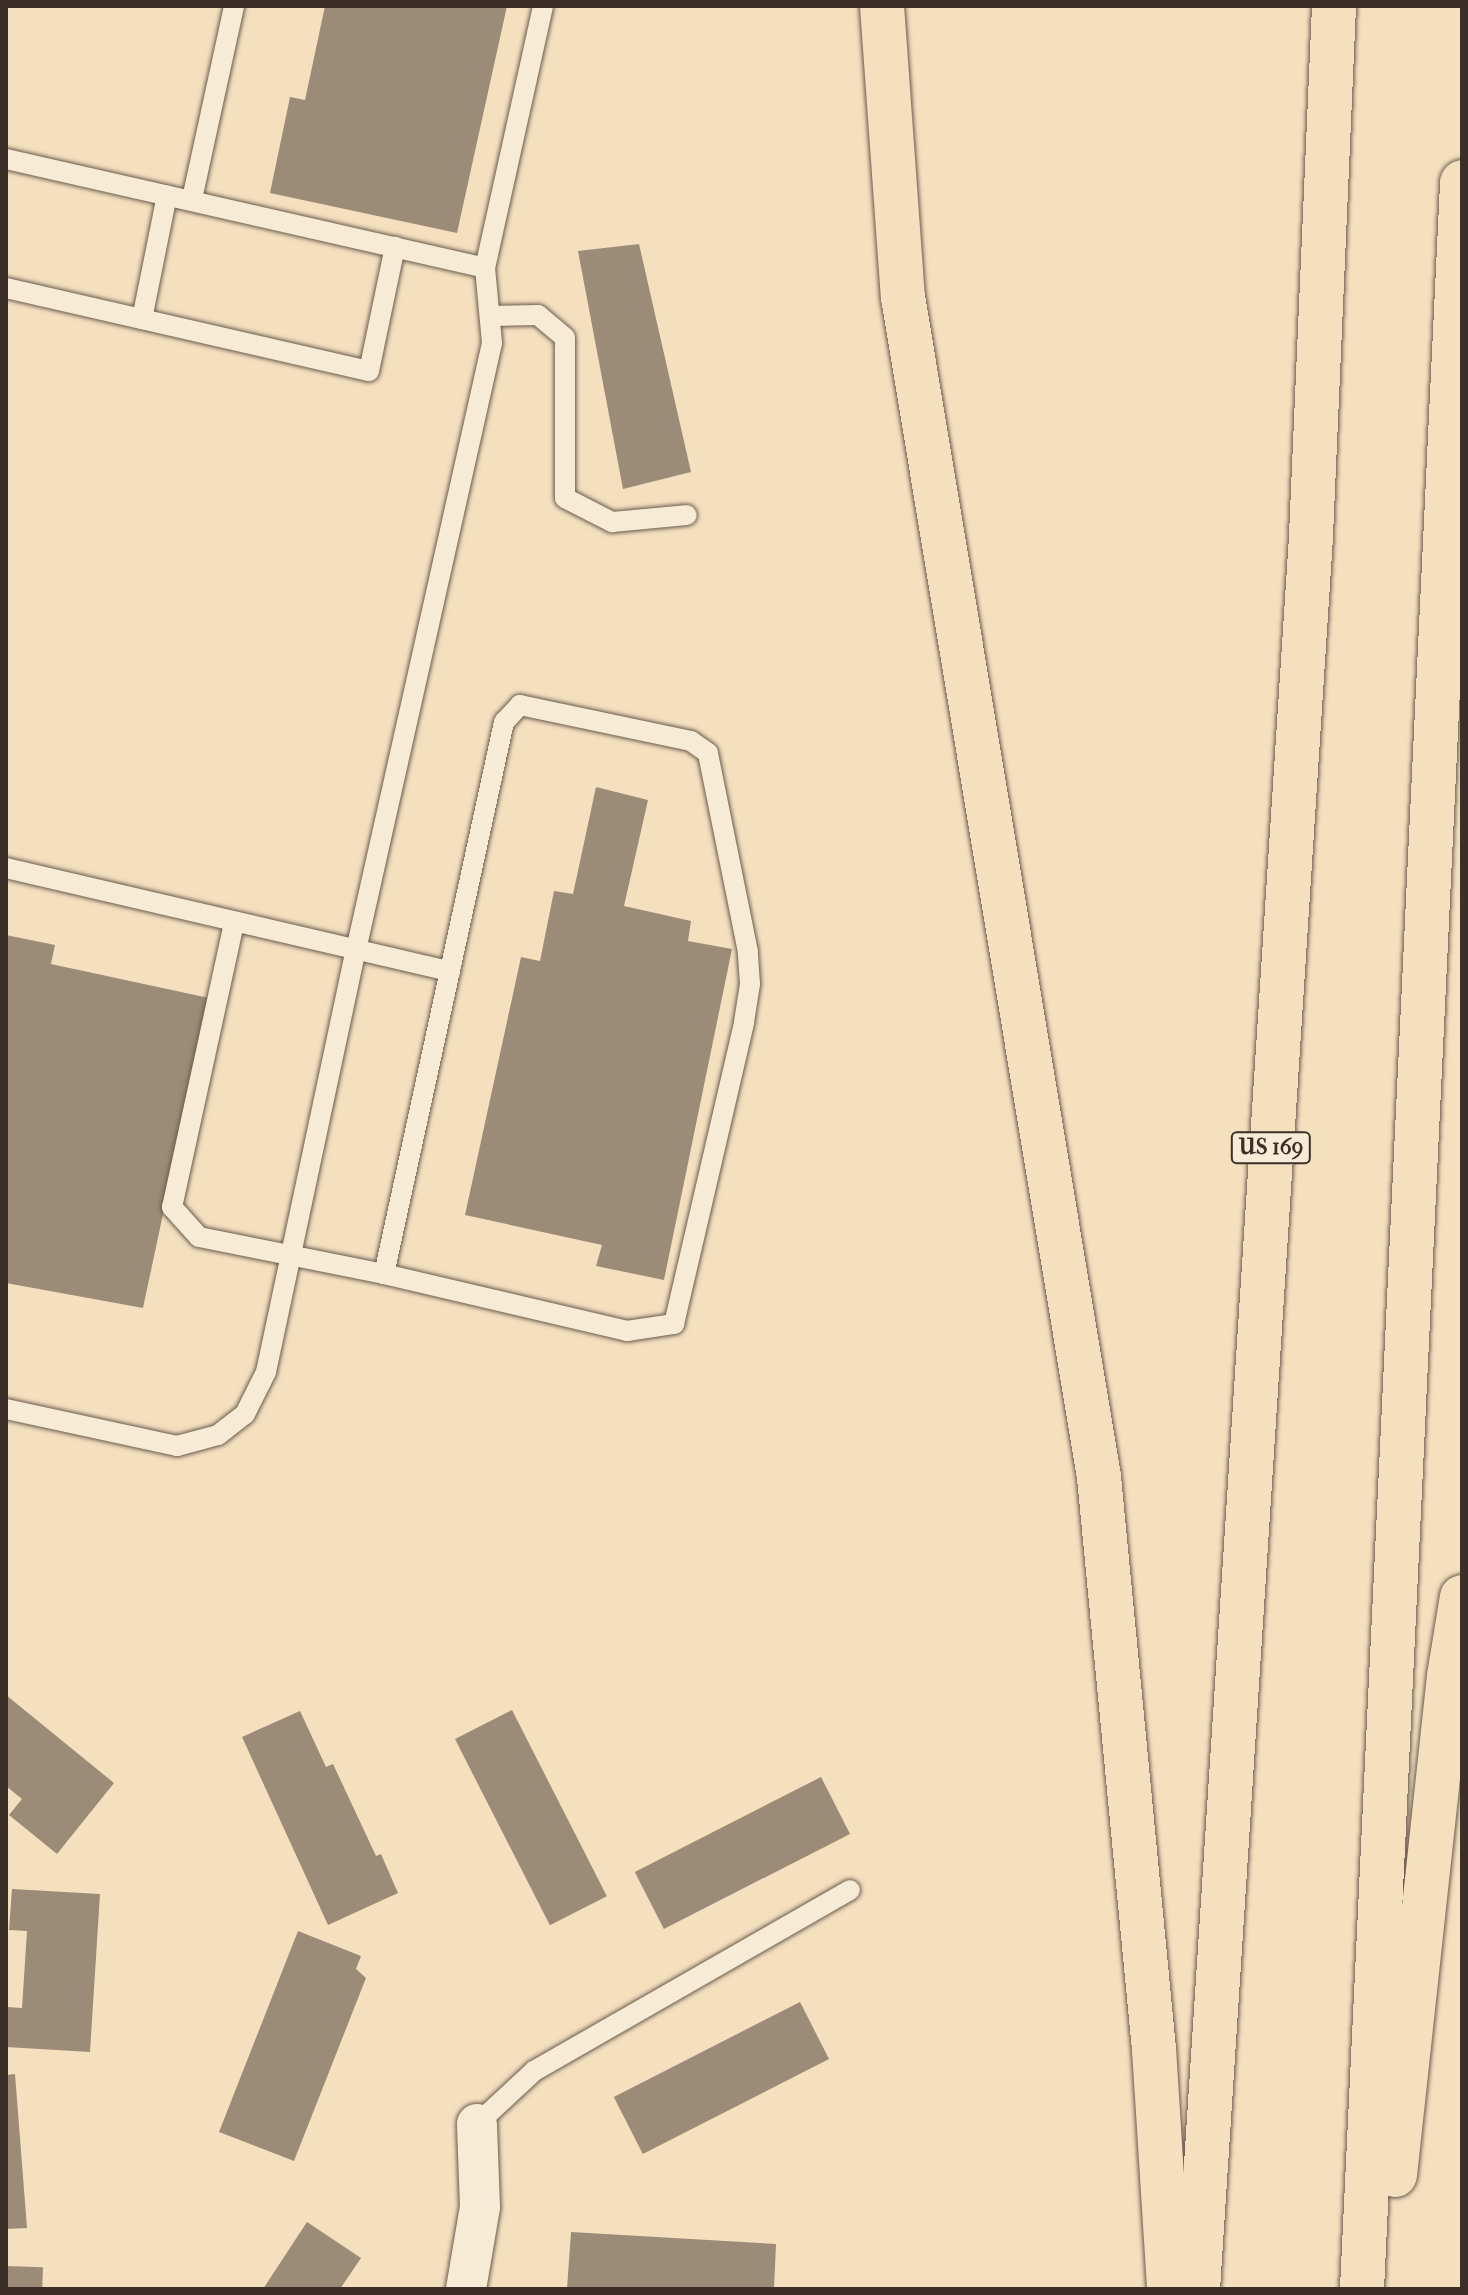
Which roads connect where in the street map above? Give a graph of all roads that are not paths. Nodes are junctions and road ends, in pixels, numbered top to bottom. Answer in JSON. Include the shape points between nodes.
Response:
{"nodes":[{"id":1,"x":234,"y":6,"type":"edge"},
{"id":2,"x":543,"y":6,"type":"edge"},
{"id":3,"x":882,"y":6,"type":"edge"},
{"id":4,"x":1334,"y":6,"type":"edge"},
{"id":5,"x":6,"y":159,"type":"edge"},
{"id":6,"x":1462,"y":182,"type":"edge"},
{"id":7,"x":167,"y":195,"type":"junction"},
{"id":8,"x":192,"y":199,"type":"junction"},
{"id":9,"x":395,"y":247,"type":"junction"},
{"id":10,"x":485,"y":268,"type":"junction"},
{"id":11,"x":6,"y":288,"type":"edge"},
{"id":12,"x":490,"y":316,"type":"junction"},
{"id":13,"x":142,"y":319,"type":"junction"},
{"id":14,"x":687,"y":515,"type":"dead end"},
{"id":15,"x":6,"y":868,"type":"edge"},
{"id":16,"x":234,"y":923,"type":"junction"},
{"id":17,"x":356,"y":950,"type":"junction"},
{"id":18,"x":450,"y":971,"type":"junction"},
{"id":19,"x":291,"y":1254,"type":"junction"},
{"id":20,"x":384,"y":1274,"type":"junction"},
{"id":21,"x":6,"y":1409,"type":"edge"},
{"id":22,"x":1462,"y":1597,"type":"edge"},
{"id":23,"x":850,"y":1890,"type":"dead end"},
{"id":24,"x":477,"y":2124,"type":"joint"},
{"id":25,"x":466,"y":2289,"type":"edge"},
{"id":26,"x":1169,"y":2289,"type":"edge"},
{"id":27,"x":1198,"y":2289,"type":"edge"},
{"id":28,"x":1362,"y":2289,"type":"edge"},
{"id":29,"x":1383,"y":2289,"type":"edge"}],
"edges":[{"from":1,"to":8,"type":"lane"},
{"from":2,"to":10,"type":"lane"},
{"from":3,"to":26,"type":"highway","via":[[903,297],[1099,1477],[1154,2049]]},
{"from":4,"to":27,"type":"highway","number":"US 169","via":[[1311,535]]},
{"from":5,"to":7,"type":"lane"},
{"from":6,"to":28,"type":"highway"},
{"from":7,"to":8,"type":"lane"},
{"from":7,"to":13,"type":"lane"},
{"from":8,"to":9,"type":"lane"},
{"from":9,"to":10,"type":"lane"},
{"from":9,"to":13,"type":"lane","via":[[369,371]]},
{"from":10,"to":12,"type":"lane"},
{"from":11,"to":13,"type":"lane"},
{"from":12,"to":14,"type":"lane","via":[[538,315],[565,338],[565,498],[612,522]]},
{"from":12,"to":17,"type":"lane","via":[[492,343]]},
{"from":15,"to":16,"type":"lane"},
{"from":16,"to":17,"type":"lane"},
{"from":16,"to":19,"type":"lane","via":[[172,1207],[199,1237]]},
{"from":17,"to":18,"type":"lane"},
{"from":17,"to":19,"type":"lane"},
{"from":18,"to":20,"type":"lane"},
{"from":18,"to":20,"type":"lane","via":[[504,722],[520,705],[691,741],[708,753],[750,984],[674,1324],[627,1331]]},
{"from":19,"to":20,"type":"lane"},
{"from":19,"to":21,"type":"lane","via":[[266,1372],[245,1414],[218,1435],[177,1446]]},
{"from":22,"to":29,"type":"highway","via":[[1447,1691]]},
{"from":23,"to":24,"type":"lane","via":[[534,2071]]},
{"from":24,"to":25,"type":"street","via":[[480,2207]]}]}
